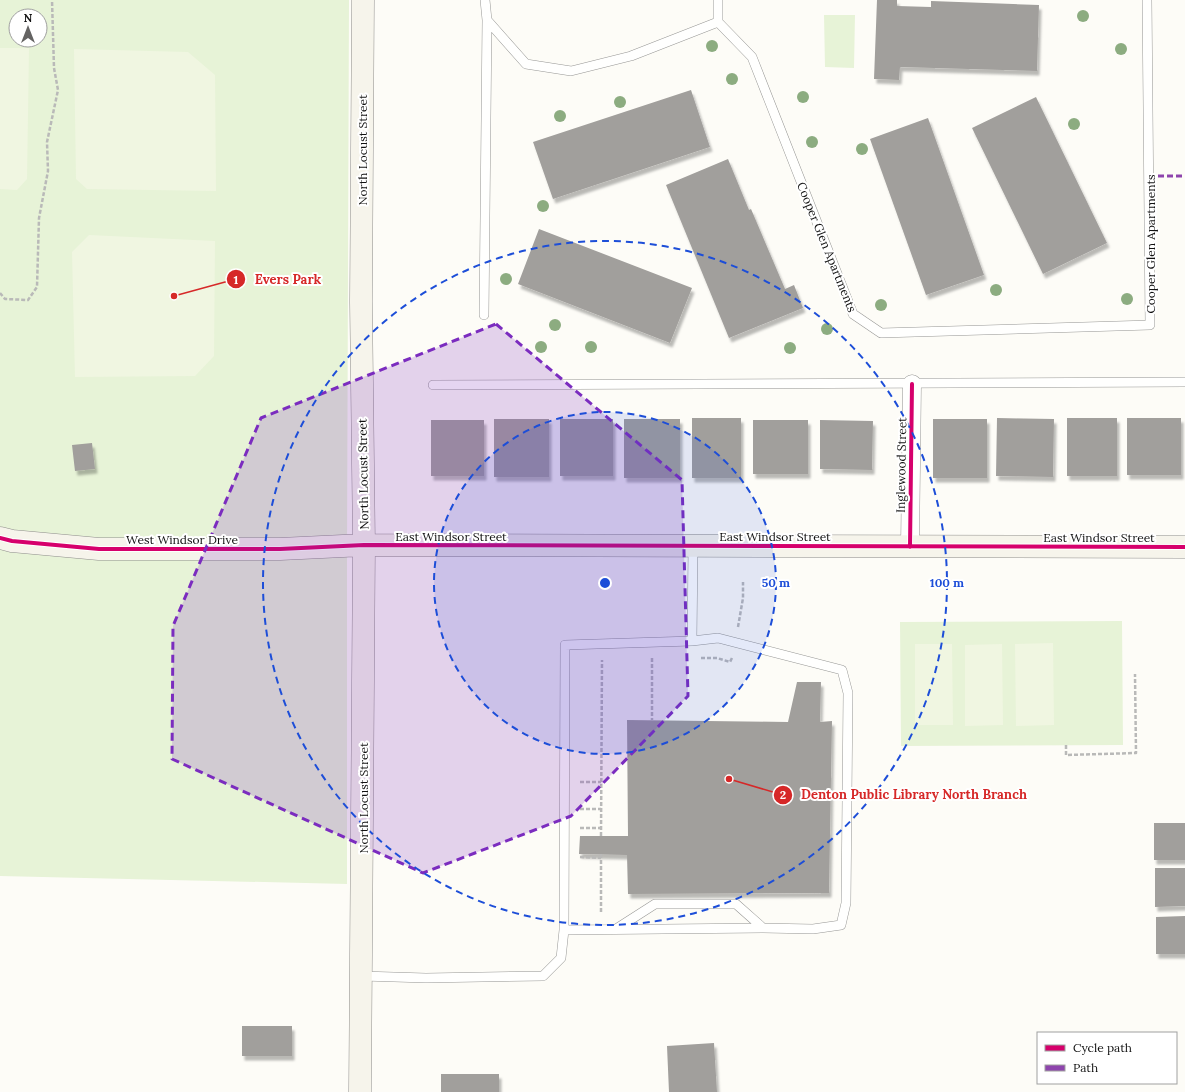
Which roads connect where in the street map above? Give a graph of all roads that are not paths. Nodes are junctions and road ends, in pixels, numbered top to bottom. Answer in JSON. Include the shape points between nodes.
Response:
{"nodes":[{"id":1,"x":363,"y":0,"type":"edge"},
{"id":2,"x":485,"y":0,"type":"edge"},
{"id":3,"x":718,"y":0,"type":"edge"},
{"id":4,"x":1147,"y":0,"type":"edge"},
{"id":5,"x":487,"y":20,"type":"junction"},
{"id":6,"x":718,"y":22,"type":"junction"},
{"id":7,"x":484,"y":315,"type":"dead end"},
{"id":8,"x":1185,"y":382,"type":"edge"},
{"id":9,"x":912,"y":384,"type":"junction"},
{"id":10,"x":433,"y":386,"type":"dead end"},
{"id":11,"x":0,"y":538,"type":"edge"},
{"id":12,"x":364,"y":545,"type":"junction"},
{"id":13,"x":693,"y":546,"type":"junction"},
{"id":14,"x":910,"y":547,"type":"junction"},
{"id":15,"x":1185,"y":547,"type":"edge"},
{"id":16,"x":692,"y":641,"type":"junction"},
{"id":17,"x":763,"y":928,"type":"junction"},
{"id":18,"x":564,"y":930,"type":"junction"},
{"id":19,"x":614,"y":930,"type":"junction"},
{"id":20,"x":362,"y":976,"type":"junction"},
{"id":21,"x":360,"y":1092,"type":"edge"}],
"edges":[{"from":1,"to":12,"type":"street","name":"North Locust Street","via":[[361,302]]},
{"from":2,"to":5,"type":"lane"},
{"from":3,"to":6,"type":"lane"},
{"from":4,"to":6,"type":"lane","name":"Cooper Glen Apartments","via":[[1150,325],[881,333],[852,314],[752,57]]},
{"from":5,"to":6,"type":"lane","via":[[526,64],[571,71],[631,56]]},
{"from":5,"to":7,"type":"lane"},
{"from":8,"to":9,"type":"lane"},
{"from":9,"to":10,"type":"lane"},
{"from":9,"to":14,"type":"street","name":"Inglewood Street"},
{"from":11,"to":12,"type":"street","name":"West Windsor Drive","via":[[99,549],[280,549]]},
{"from":12,"to":13,"type":"street","name":"East Windsor Street"},
{"from":12,"to":20,"type":"street","name":"North Locust Street"},
{"from":13,"to":14,"type":"street","name":"East Windsor Street"},
{"from":13,"to":16,"type":"lane"},
{"from":14,"to":15,"type":"street","name":"East Windsor Street"},
{"from":16,"to":17,"type":"lane","via":[[718,638],[842,670],[848,693],[846,903],[841,925],[813,929]]},
{"from":16,"to":18,"type":"lane","via":[[565,645]]},
{"from":17,"to":19,"type":"lane"},
{"from":17,"to":19,"type":"lane","via":[[736,904],[655,904]]},
{"from":18,"to":19,"type":"lane"},
{"from":18,"to":20,"type":"lane","via":[[561,958],[543,976]]},
{"from":20,"to":21,"type":"street","name":"North Locust Street"}]}
